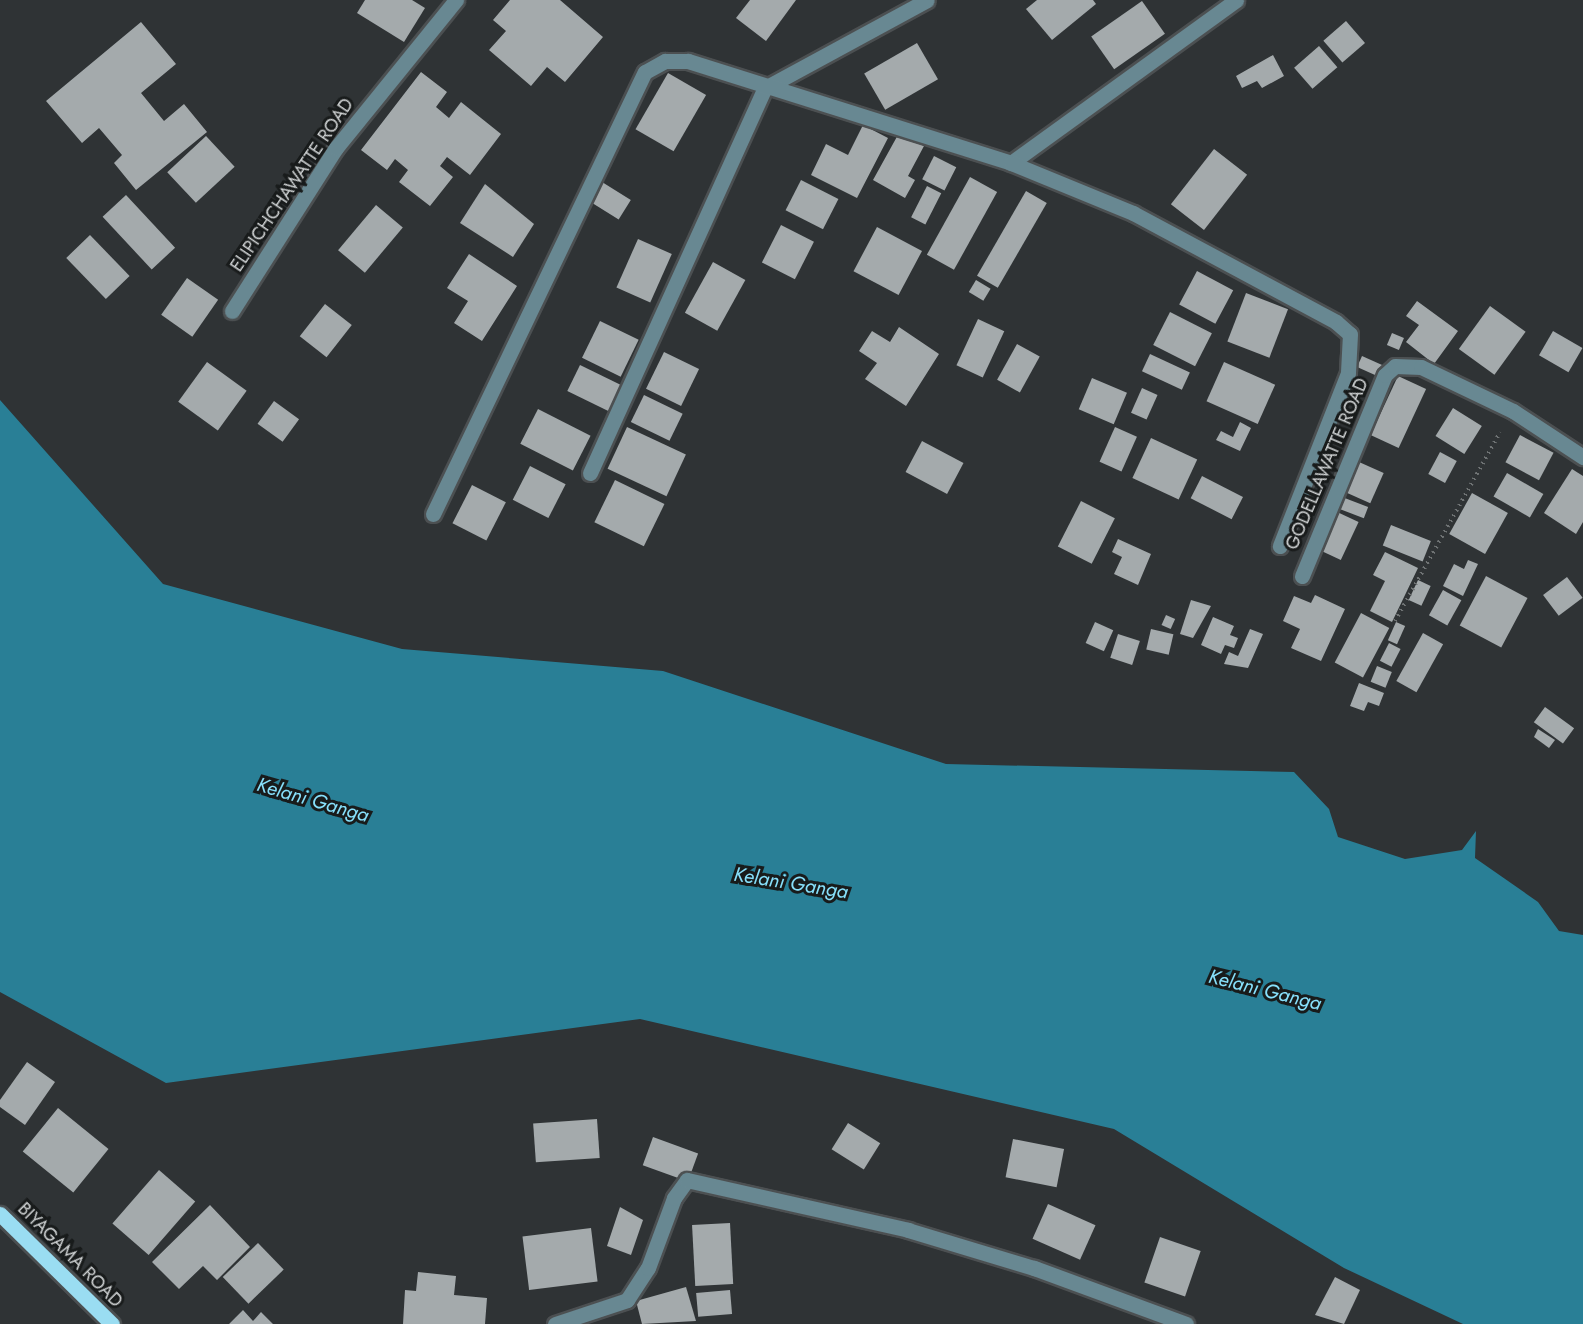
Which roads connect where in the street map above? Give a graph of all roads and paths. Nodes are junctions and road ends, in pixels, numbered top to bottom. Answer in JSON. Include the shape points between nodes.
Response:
{"nodes":[{"id":1,"x":456,"y":0,"type":"edge"},
{"id":2,"x":927,"y":0,"type":"edge"},
{"id":3,"x":1236,"y":0,"type":"edge"},
{"id":4,"x":765,"y":88,"type":"junction"},
{"id":5,"x":1011,"y":163,"type":"junction"},
{"id":6,"x":232,"y":311,"type":"dead end"},
{"id":7,"x":1513,"y":411,"type":"junction"},
{"id":8,"x":1583,"y":457,"type":"edge"},
{"id":9,"x":590,"y":473,"type":"dead end"},
{"id":10,"x":433,"y":514,"type":"dead end"},
{"id":11,"x":1280,"y":546,"type":"dead end"},
{"id":12,"x":1302,"y":576,"type":"dead end"},
{"id":13,"x":1395,"y":621,"type":"dead end"},
{"id":14,"x":0,"y":1214,"type":"edge"},
{"id":15,"x":112,"y":1324,"type":"edge"},
{"id":16,"x":555,"y":1324,"type":"edge"},
{"id":17,"x":1186,"y":1324,"type":"edge"}],
"edges":[{"from":1,"to":6,"type":"street","name":"ELIPICHCHAWATTE ROAD","via":[[336,148]]},
{"from":2,"to":4,"type":"street"},
{"from":3,"to":5,"type":"street"},
{"from":4,"to":5,"type":"street","via":[[920,130]]},
{"from":4,"to":9,"type":"street"},
{"from":4,"to":10,"type":"street","via":[[688,61],[665,61],[645,72]]},
{"from":5,"to":11,"type":"street","via":[[1133,213],[1323,312],[1350,334],[1348,373]]},
{"from":7,"to":8,"type":"street","name":"GODELLAWATTE ROAD"},
{"from":7,"to":12,"type":"street","name":"GODELLAWATTE ROAD","via":[[1421,368],[1395,366],[1385,375]]},
{"from":7,"to":13,"type":"path"},
{"from":14,"to":15,"type":"main road","name":"BIYAGAMA ROAD"},
{"from":16,"to":17,"type":"street","via":[[627,1300],[648,1268],[674,1198],[687,1180],[908,1230],[1034,1268]]}]}
